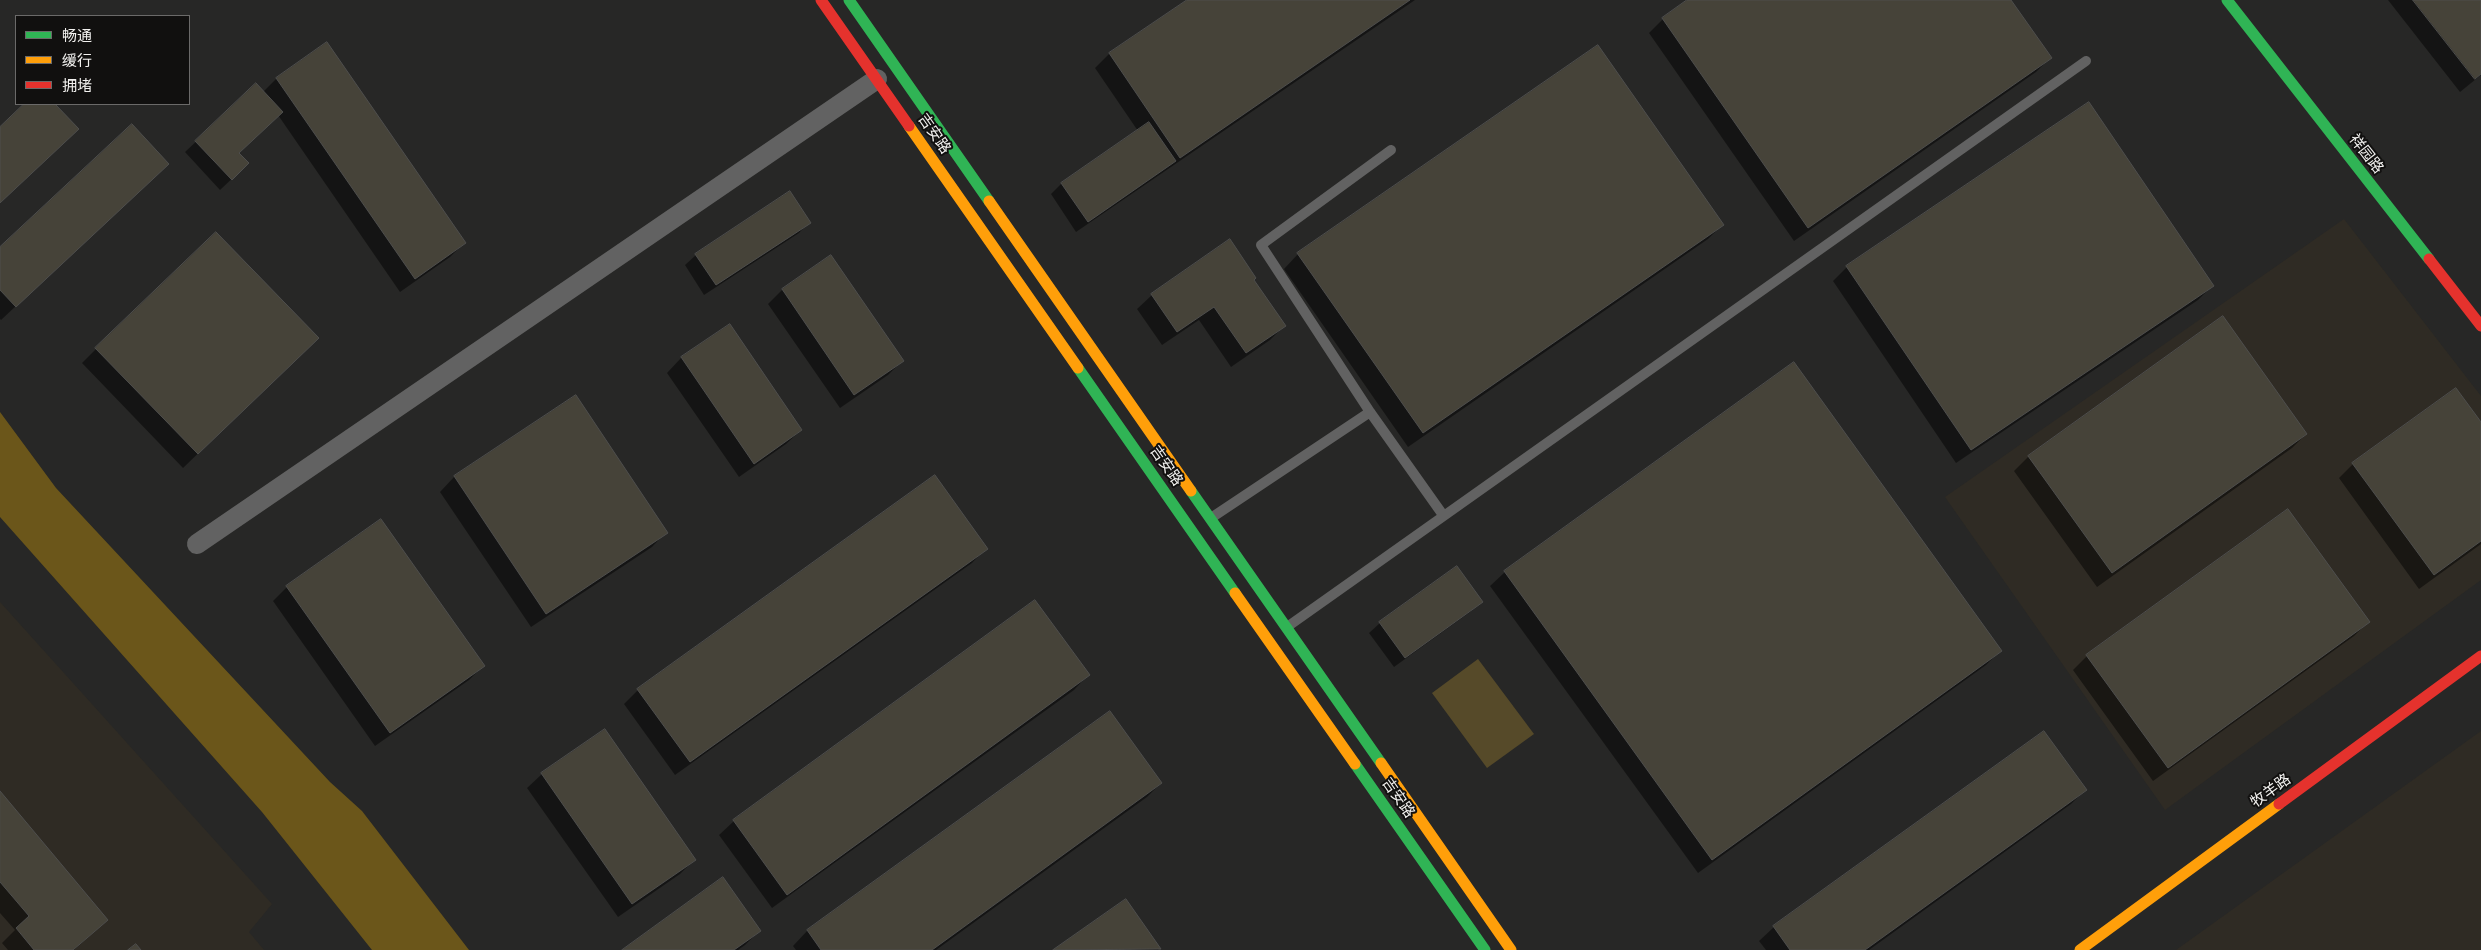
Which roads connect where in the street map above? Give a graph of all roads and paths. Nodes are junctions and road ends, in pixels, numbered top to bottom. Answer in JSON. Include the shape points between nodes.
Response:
{"nodes":[{"id":1,"x":821,"y":0,"type":"edge"},
{"id":2,"x":849,"y":0,"type":"edge"},
{"id":3,"x":2227,"y":0,"type":"edge"},
{"id":4,"x":2086,"y":61,"type":"dead end"},
{"id":5,"x":877,"y":79,"type":"junction"},
{"id":6,"x":1391,"y":150,"type":"dead end"},
{"id":7,"x":2481,"y":326,"type":"edge"},
{"id":8,"x":1370,"y":412,"type":"junction"},
{"id":9,"x":1443,"y":515,"type":"junction"},
{"id":10,"x":1210,"y":518,"type":"junction"},
{"id":11,"x":1192,"y":530,"type":"junction"},
{"id":12,"x":197,"y":544,"type":"dead end"},
{"id":13,"x":1286,"y":627,"type":"junction"},
{"id":14,"x":1268,"y":639,"type":"junction"},
{"id":15,"x":2481,"y":656,"type":"edge"},
{"id":16,"x":1485,"y":950,"type":"edge"},
{"id":17,"x":1511,"y":950,"type":"edge"},
{"id":18,"x":2080,"y":950,"type":"edge"}],
"edges":[{"from":1,"to":5,"type":"street","name":"吉安路"},
{"from":2,"to":10,"type":"street","name":"吉安路"},
{"from":3,"to":7,"type":"street","name":"祥园路"},
{"from":4,"to":9,"type":"lane"},
{"from":5,"to":11,"type":"street","name":"吉安路"},
{"from":5,"to":12,"type":"street"},
{"from":6,"to":8,"type":"lane","via":[[1261,245]]},
{"from":8,"to":9,"type":"lane"},
{"from":8,"to":10,"type":"lane"},
{"from":9,"to":13,"type":"lane"},
{"from":10,"to":11,"type":"lane"},
{"from":10,"to":13,"type":"street","name":"吉安路"},
{"from":11,"to":14,"type":"street","name":"吉安路"},
{"from":13,"to":14,"type":"lane"},
{"from":13,"to":17,"type":"street","name":"吉安路"},
{"from":14,"to":16,"type":"street","name":"吉安路"},
{"from":15,"to":18,"type":"street","name":"牧羊路"}]}
